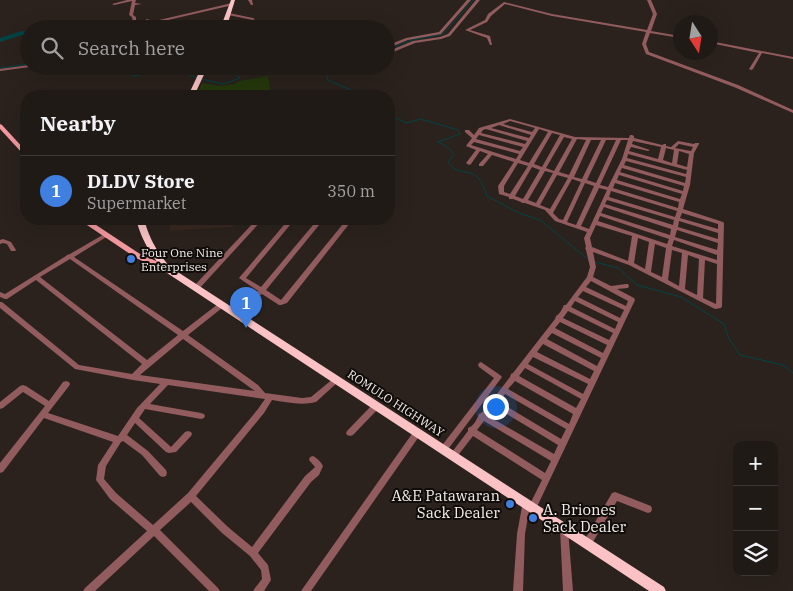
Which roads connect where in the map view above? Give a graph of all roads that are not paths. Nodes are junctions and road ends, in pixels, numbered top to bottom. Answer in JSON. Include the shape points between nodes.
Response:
{"nodes":[{"id":1,"x":469,"y":0,"type":"edge"},
{"id":2,"x":478,"y":0,"type":"edge"},
{"id":3,"x":649,"y":0,"type":"edge"},
{"id":4,"x":125,"y":1,"type":"edge"},
{"id":5,"x":133,"y":1,"type":"edge"},
{"id":6,"x":232,"y":2,"type":"edge"},
{"id":7,"x":114,"y":4,"type":"dead end"},
{"id":8,"x":140,"y":4,"type":"dead end"},
{"id":9,"x":229,"y":14,"type":"junction"},
{"id":10,"x":253,"y":19,"type":"dead end"},
{"id":11,"x":134,"y":20,"type":"edge"},
{"id":12,"x":163,"y":20,"type":"edge"},
{"id":13,"x":227,"y":20,"type":"edge"},
{"id":14,"x":649,"y":32,"type":"junction"},
{"id":15,"x":673,"y":36,"type":"edge"},
{"id":16,"x":491,"y":44,"type":"dead end"},
{"id":17,"x":718,"y":44,"type":"edge"},
{"id":18,"x":395,"y":45,"type":"edge"},
{"id":19,"x":395,"y":50,"type":"edge"},
{"id":20,"x":761,"y":52,"type":"junction"},
{"id":21,"x":793,"y":58,"type":"edge"},
{"id":22,"x":20,"y":67,"type":"edge"},
{"id":23,"x":751,"y":69,"type":"dead end"},
{"id":24,"x":0,"y":70,"type":"edge"},
{"id":25,"x":202,"y":75,"type":"edge"},
{"id":26,"x":200,"y":79,"type":"joint"},
{"id":27,"x":194,"y":90,"type":"edge"},
{"id":28,"x":793,"y":112,"type":"edge"},
{"id":29,"x":498,"y":123,"type":"junction"},
{"id":30,"x":0,"y":126,"type":"edge"},
{"id":31,"x":538,"y":127,"type":"junction"},
{"id":32,"x":467,"y":131,"type":"dead end"},
{"id":33,"x":552,"y":131,"type":"junction"},
{"id":34,"x":478,"y":132,"type":"junction"},
{"id":35,"x":534,"y":134,"type":"junction"},
{"id":36,"x":563,"y":135,"type":"junction"},
{"id":37,"x":575,"y":138,"type":"junction"},
{"id":38,"x":589,"y":139,"type":"junction"},
{"id":39,"x":604,"y":139,"type":"junction"},
{"id":40,"x":619,"y":139,"type":"junction"},
{"id":41,"x":530,"y":140,"type":"junction"},
{"id":42,"x":631,"y":140,"type":"junction"},
{"id":43,"x":650,"y":142,"type":"junction"},
{"id":44,"x":664,"y":145,"type":"junction"},
{"id":45,"x":526,"y":146,"type":"junction"},
{"id":46,"x":20,"y":148,"type":"edge"},
{"id":47,"x":675,"y":148,"type":"junction"},
{"id":48,"x":479,"y":149,"type":"junction"},
{"id":49,"x":648,"y":150,"type":"junction"},
{"id":50,"x":627,"y":152,"type":"junction"},
{"id":51,"x":492,"y":153,"type":"junction"},
{"id":52,"x":521,"y":153,"type":"junction"},
{"id":53,"x":692,"y":153,"type":"junction"},
{"id":54,"x":646,"y":157,"type":"junction"},
{"id":55,"x":624,"y":159,"type":"junction"},
{"id":56,"x":516,"y":160,"type":"junction"},
{"id":57,"x":660,"y":161,"type":"junction"},
{"id":58,"x":469,"y":163,"type":"dead end"},
{"id":59,"x":481,"y":165,"type":"dead end"},
{"id":60,"x":530,"y":165,"type":"junction"},
{"id":61,"x":674,"y":165,"type":"junction"},
{"id":62,"x":621,"y":166,"type":"junction"},
{"id":63,"x":542,"y":168,"type":"junction"},
{"id":64,"x":689,"y":169,"type":"junction"},
{"id":65,"x":556,"y":172,"type":"junction"},
{"id":66,"x":617,"y":173,"type":"junction"},
{"id":67,"x":687,"y":176,"type":"junction"},
{"id":68,"x":571,"y":177,"type":"junction"},
{"id":69,"x":585,"y":181,"type":"junction"},
{"id":70,"x":614,"y":181,"type":"junction"},
{"id":71,"x":598,"y":185,"type":"junction"},
{"id":72,"x":687,"y":185,"type":"junction"},
{"id":73,"x":610,"y":189,"type":"junction"},
{"id":74,"x":684,"y":193,"type":"junction"},
{"id":75,"x":511,"y":198,"type":"junction"},
{"id":76,"x":606,"y":198,"type":"junction"},
{"id":77,"x":682,"y":201,"type":"junction"},
{"id":78,"x":524,"y":202,"type":"junction"},
{"id":79,"x":537,"y":206,"type":"junction"},
{"id":80,"x":602,"y":206,"type":"junction"},
{"id":81,"x":680,"y":210,"type":"junction"},
{"id":82,"x":551,"y":212,"type":"junction"},
{"id":83,"x":598,"y":214,"type":"junction"},
{"id":84,"x":677,"y":219,"type":"junction"},
{"id":85,"x":594,"y":222,"type":"junction"},
{"id":86,"x":564,"y":223,"type":"junction"},
{"id":87,"x":92,"y":225,"type":"edge"},
{"id":88,"x":143,"y":225,"type":"edge"},
{"id":89,"x":254,"y":225,"type":"edge"},
{"id":90,"x":287,"y":225,"type":"edge"},
{"id":91,"x":316,"y":225,"type":"edge"},
{"id":92,"x":345,"y":225,"type":"edge"},
{"id":93,"x":578,"y":227,"type":"junction"},
{"id":94,"x":675,"y":228,"type":"junction"},
{"id":95,"x":590,"y":231,"type":"junction"},
{"id":96,"x":721,"y":232,"type":"junction"},
{"id":97,"x":106,"y":235,"type":"junction"},
{"id":98,"x":635,"y":236,"type":"junction"},
{"id":99,"x":672,"y":238,"type":"junction"},
{"id":100,"x":0,"y":242,"type":"edge"},
{"id":101,"x":652,"y":242,"type":"junction"},
{"id":102,"x":720,"y":242,"type":"junction"},
{"id":103,"x":588,"y":248,"type":"junction"},
{"id":104,"x":669,"y":248,"type":"junction"},
{"id":105,"x":13,"y":250,"type":"dead end"},
{"id":106,"x":719,"y":252,"type":"junction"},
{"id":107,"x":685,"y":253,"type":"junction"},
{"id":108,"x":69,"y":256,"type":"junction"},
{"id":109,"x":702,"y":258,"type":"junction"},
{"id":110,"x":719,"y":263,"type":"junction"},
{"id":111,"x":631,"y":264,"type":"junction"},
{"id":112,"x":167,"y":269,"type":"junction"},
{"id":113,"x":648,"y":272,"type":"junction"},
{"id":114,"x":36,"y":277,"type":"junction"},
{"id":115,"x":590,"y":278,"type":"junction"},
{"id":116,"x":665,"y":280,"type":"junction"},
{"id":117,"x":626,"y":286,"type":"dead end"},
{"id":118,"x":196,"y":288,"type":"junction"},
{"id":119,"x":582,"y":288,"type":"junction"},
{"id":120,"x":612,"y":288,"type":"junction"},
{"id":121,"x":682,"y":290,"type":"junction"},
{"id":122,"x":260,"y":292,"type":"junction"},
{"id":123,"x":574,"y":298,"type":"junction"},
{"id":124,"x":1,"y":299,"type":"edge"},
{"id":125,"x":700,"y":299,"type":"junction"},
{"id":126,"x":220,"y":306,"type":"junction"},
{"id":127,"x":566,"y":307,"type":"junction"},
{"id":128,"x":627,"y":309,"type":"junction"},
{"id":129,"x":231,"y":312,"type":"junction"},
{"id":130,"x":558,"y":318,"type":"junction"},
{"id":131,"x":621,"y":321,"type":"junction"},
{"id":132,"x":550,"y":329,"type":"junction"},
{"id":133,"x":616,"y":332,"type":"junction"},
{"id":134,"x":183,"y":335,"type":"junction"},
{"id":135,"x":542,"y":340,"type":"junction"},
{"id":136,"x":610,"y":344,"type":"junction"},
{"id":137,"x":532,"y":353,"type":"junction"},
{"id":138,"x":605,"y":357,"type":"junction"},
{"id":139,"x":147,"y":364,"type":"junction"},
{"id":140,"x":523,"y":364,"type":"junction"},
{"id":141,"x":481,"y":365,"type":"dead end"},
{"id":142,"x":598,"y":370,"type":"junction"},
{"id":143,"x":513,"y":376,"type":"junction"},
{"id":144,"x":133,"y":377,"type":"junction"},
{"id":145,"x":336,"y":380,"type":"junction"},
{"id":146,"x":166,"y":382,"type":"junction"},
{"id":147,"x":66,"y":384,"type":"dead end"},
{"id":148,"x":592,"y":384,"type":"junction"},
{"id":149,"x":503,"y":390,"type":"junction"},
{"id":150,"x":266,"y":395,"type":"junction"},
{"id":151,"x":585,"y":398,"type":"junction"},
{"id":152,"x":493,"y":402,"type":"junction"},
{"id":153,"x":50,"y":405,"type":"junction"},
{"id":154,"x":0,"y":406,"type":"edge"},
{"id":155,"x":144,"y":406,"type":"junction"},
{"id":156,"x":376,"y":406,"type":"junction"},
{"id":157,"x":578,"y":413,"type":"junction"},
{"id":158,"x":42,"y":414,"type":"junction"},
{"id":159,"x":201,"y":416,"type":"dead end"},
{"id":160,"x":482,"y":416,"type":"junction"},
{"id":161,"x":134,"y":418,"type":"junction"},
{"id":162,"x":570,"y":428,"type":"junction"},
{"id":163,"x":471,"y":430,"type":"junction"},
{"id":164,"x":350,"y":433,"type":"dead end"},
{"id":165,"x":417,"y":433,"type":"junction"},
{"id":166,"x":188,"y":434,"type":"dead end"},
{"id":167,"x":120,"y":438,"type":"junction"},
{"id":168,"x":563,"y":444,"type":"junction"},
{"id":169,"x":448,"y":453,"type":"junction"},
{"id":170,"x":555,"y":459,"type":"junction"},
{"id":171,"x":313,"y":460,"type":"dead end"},
{"id":172,"x":0,"y":469,"type":"edge"},
{"id":173,"x":163,"y":473,"type":"dead end"},
{"id":174,"x":546,"y":478,"type":"junction"},
{"id":175,"x":191,"y":496,"type":"junction"},
{"id":176,"x":529,"y":506,"type":"junction"},
{"id":177,"x":648,"y":509,"type":"dead end"},
{"id":178,"x":564,"y":529,"type":"junction"},
{"id":179,"x":153,"y":532,"type":"junction"},
{"id":180,"x":587,"y":544,"type":"junction"},
{"id":181,"x":253,"y":553,"type":"junction"},
{"id":182,"x":88,"y":591,"type":"edge"},
{"id":183,"x":215,"y":591,"type":"edge"},
{"id":184,"x":258,"y":591,"type":"edge"},
{"id":185,"x":306,"y":591,"type":"edge"},
{"id":186,"x":518,"y":591,"type":"edge"},
{"id":187,"x":568,"y":591,"type":"edge"},
{"id":188,"x":660,"y":591,"type":"edge"}],
"edges":[{"from":1,"to":18,"type":"street","via":[[440,33]]},
{"from":2,"to":19,"type":"street","via":[[449,35],[414,42]]},
{"from":3,"to":14,"type":"street","via":[[655,14]]},
{"from":4,"to":5,"type":"street"},
{"from":4,"to":7,"type":"street"},
{"from":5,"to":8,"type":"street"},
{"from":5,"to":11,"type":"street","via":[[131,15]]},
{"from":6,"to":9,"type":"highway"},
{"from":6,"to":12,"type":"street"},
{"from":9,"to":10,"type":"street"},
{"from":9,"to":13,"type":"highway"},
{"from":14,"to":15,"type":"street"},
{"from":14,"to":16,"type":"street","via":[[504,3],[486,21],[467,30],[490,38]]},
{"from":14,"to":28,"type":"street","via":[[644,46],[649,54],[743,89]]},
{"from":17,"to":20,"type":"street"},
{"from":20,"to":21,"type":"street"},
{"from":20,"to":23,"type":"street"},
{"from":22,"to":24,"type":"street"},
{"from":25,"to":26,"type":"highway"},
{"from":26,"to":27,"type":"highway"},
{"from":29,"to":31,"type":"street","via":[[510,120]]},
{"from":29,"to":34,"type":"street"},
{"from":29,"to":35,"type":"street"},
{"from":30,"to":46,"type":"main road"},
{"from":31,"to":33,"type":"street"},
{"from":31,"to":35,"type":"street"},
{"from":32,"to":34,"type":"street"},
{"from":33,"to":36,"type":"street"},
{"from":33,"to":60,"type":"street"},
{"from":34,"to":41,"type":"street"},
{"from":34,"to":45,"type":"street"},
{"from":34,"to":48,"type":"street","via":[[468,146]]},
{"from":34,"to":52,"type":"street"},
{"from":35,"to":41,"type":"street"},
{"from":36,"to":37,"type":"street"},
{"from":36,"to":63,"type":"street"},
{"from":37,"to":38,"type":"street"},
{"from":37,"to":65,"type":"street"},
{"from":38,"to":39,"type":"street"},
{"from":38,"to":68,"type":"street"},
{"from":39,"to":40,"type":"street"},
{"from":39,"to":69,"type":"street"},
{"from":40,"to":42,"type":"street"},
{"from":40,"to":71,"type":"street"},
{"from":41,"to":45,"type":"street"},
{"from":42,"to":43,"type":"street"},
{"from":42,"to":49,"type":"street"},
{"from":42,"to":50,"type":"street"},
{"from":43,"to":44,"type":"street"},
{"from":43,"to":49,"type":"street"},
{"from":44,"to":47,"type":"street"},
{"from":44,"to":57,"type":"street"},
{"from":45,"to":52,"type":"street"},
{"from":47,"to":53,"type":"street"},
{"from":47,"to":53,"type":"street","via":[[678,142],[696,145]]},
{"from":47,"to":61,"type":"street"},
{"from":48,"to":51,"type":"street"},
{"from":48,"to":58,"type":"street"},
{"from":49,"to":54,"type":"street"},
{"from":50,"to":54,"type":"street"},
{"from":50,"to":55,"type":"street"},
{"from":51,"to":56,"type":"street","via":[[502,159]]},
{"from":51,"to":59,"type":"street"},
{"from":52,"to":56,"type":"street"},
{"from":53,"to":64,"type":"street"},
{"from":54,"to":57,"type":"street"},
{"from":55,"to":62,"type":"street"},
{"from":55,"to":67,"type":"street"},
{"from":56,"to":60,"type":"street"},
{"from":56,"to":75,"type":"street","via":[[500,190]]},
{"from":57,"to":61,"type":"street"},
{"from":60,"to":63,"type":"street"},
{"from":60,"to":75,"type":"street"},
{"from":61,"to":64,"type":"street"},
{"from":62,"to":66,"type":"street"},
{"from":62,"to":72,"type":"street"},
{"from":63,"to":65,"type":"street"},
{"from":63,"to":78,"type":"street"},
{"from":64,"to":67,"type":"street"},
{"from":65,"to":68,"type":"street"},
{"from":65,"to":79,"type":"street"},
{"from":66,"to":70,"type":"street"},
{"from":66,"to":74,"type":"street"},
{"from":67,"to":72,"type":"street"},
{"from":68,"to":69,"type":"street"},
{"from":68,"to":82,"type":"street"},
{"from":69,"to":71,"type":"street"},
{"from":69,"to":86,"type":"street"},
{"from":70,"to":73,"type":"street"},
{"from":70,"to":77,"type":"street"},
{"from":71,"to":73,"type":"street"},
{"from":71,"to":93,"type":"street"},
{"from":72,"to":74,"type":"street"},
{"from":73,"to":76,"type":"street"},
{"from":73,"to":81,"type":"street"},
{"from":74,"to":77,"type":"street"},
{"from":75,"to":78,"type":"street"},
{"from":76,"to":80,"type":"street"},
{"from":76,"to":84,"type":"street"},
{"from":77,"to":81,"type":"street"},
{"from":78,"to":79,"type":"street"},
{"from":79,"to":82,"type":"street"},
{"from":80,"to":83,"type":"street"},
{"from":80,"to":94,"type":"street"},
{"from":81,"to":84,"type":"street"},
{"from":81,"to":96,"type":"street","via":[[719,222],[722,224]]},
{"from":82,"to":86,"type":"street"},
{"from":83,"to":85,"type":"street"},
{"from":83,"to":99,"type":"street"},
{"from":84,"to":94,"type":"street"},
{"from":84,"to":96,"type":"street"},
{"from":85,"to":95,"type":"street"},
{"from":85,"to":98,"type":"street"},
{"from":86,"to":93,"type":"street"},
{"from":87,"to":97,"type":"main road"},
{"from":88,"to":112,"type":"highway","name":"ROMULO HIGHWAY","via":[[144,237]]},
{"from":89,"to":118,"type":"street"},
{"from":90,"to":122,"type":"street","via":[[242,277]]},
{"from":91,"to":122,"type":"street"},
{"from":92,"to":122,"type":"street","via":[[285,301],[281,303]]},
{"from":93,"to":95,"type":"street"},
{"from":94,"to":99,"type":"street"},
{"from":94,"to":102,"type":"street"},
{"from":95,"to":103,"type":"street"},
{"from":96,"to":102,"type":"street"},
{"from":97,"to":108,"type":"street"},
{"from":97,"to":112,"type":"main road","via":[[138,256]]},
{"from":98,"to":101,"type":"street"},
{"from":98,"to":111,"type":"street"},
{"from":99,"to":104,"type":"street"},
{"from":99,"to":106,"type":"street"},
{"from":100,"to":105,"type":"street","via":[[9,243]]},
{"from":101,"to":104,"type":"street"},
{"from":101,"to":113,"type":"street"},
{"from":102,"to":106,"type":"street"},
{"from":103,"to":111,"type":"street"},
{"from":103,"to":115,"type":"street","via":[[593,267]]},
{"from":104,"to":107,"type":"street"},
{"from":104,"to":116,"type":"street"},
{"from":106,"to":110,"type":"street"},
{"from":107,"to":109,"type":"street"},
{"from":107,"to":121,"type":"street"},
{"from":108,"to":114,"type":"street"},
{"from":108,"to":134,"type":"street"},
{"from":109,"to":110,"type":"street"},
{"from":109,"to":125,"type":"street"},
{"from":110,"to":125,"type":"street","via":[[719,306]]},
{"from":111,"to":113,"type":"street"},
{"from":112,"to":118,"type":"highway","name":"ROMULO HIGHWAY"},
{"from":113,"to":116,"type":"street"},
{"from":114,"to":124,"type":"street"},
{"from":114,"to":139,"type":"street"},
{"from":115,"to":119,"type":"street"},
{"from":115,"to":120,"type":"street"},
{"from":116,"to":121,"type":"street"},
{"from":117,"to":120,"type":"street"},
{"from":118,"to":126,"type":"highway","name":"ROMULO HIGHWAY"},
{"from":119,"to":123,"type":"street"},
{"from":119,"to":128,"type":"street"},
{"from":120,"to":128,"type":"street","via":[[631,298]]},
{"from":121,"to":125,"type":"street"},
{"from":122,"to":129,"type":"street"},
{"from":123,"to":127,"type":"street"},
{"from":123,"to":131,"type":"street"},
{"from":124,"to":144,"type":"street","via":[[77,367]]},
{"from":126,"to":129,"type":"highway","name":"ROMULO HIGHWAY"},
{"from":126,"to":134,"type":"street"},
{"from":127,"to":130,"type":"street"},
{"from":127,"to":133,"type":"street"},
{"from":128,"to":131,"type":"street"},
{"from":129,"to":145,"type":"highway","name":"ROMULO HIGHWAY"},
{"from":130,"to":132,"type":"street"},
{"from":130,"to":136,"type":"street"},
{"from":131,"to":133,"type":"street"},
{"from":132,"to":135,"type":"street"},
{"from":132,"to":138,"type":"street"},
{"from":133,"to":136,"type":"street"},
{"from":134,"to":139,"type":"street"},
{"from":134,"to":150,"type":"street"},
{"from":135,"to":137,"type":"street"},
{"from":135,"to":142,"type":"street"},
{"from":136,"to":138,"type":"street"},
{"from":137,"to":140,"type":"street"},
{"from":137,"to":148,"type":"street"},
{"from":138,"to":142,"type":"street"},
{"from":139,"to":144,"type":"street"},
{"from":140,"to":143,"type":"street"},
{"from":140,"to":151,"type":"street"},
{"from":141,"to":169,"type":"street","via":[[498,377]]},
{"from":142,"to":148,"type":"street"},
{"from":143,"to":149,"type":"street"},
{"from":143,"to":157,"type":"street"},
{"from":144,"to":146,"type":"street"},
{"from":145,"to":150,"type":"street","via":[[313,400]]},
{"from":145,"to":156,"type":"highway","name":"ROMULO HIGHWAY"},
{"from":146,"to":150,"type":"street"},
{"from":146,"to":155,"type":"street"},
{"from":147,"to":153,"type":"street"},
{"from":148,"to":151,"type":"street"},
{"from":149,"to":152,"type":"street"},
{"from":149,"to":162,"type":"street"},
{"from":150,"to":175,"type":"street","via":[[261,411]]},
{"from":151,"to":157,"type":"street"},
{"from":152,"to":160,"type":"street"},
{"from":152,"to":168,"type":"street"},
{"from":153,"to":154,"type":"street","via":[[24,388]]},
{"from":153,"to":158,"type":"street"},
{"from":155,"to":159,"type":"street"},
{"from":155,"to":161,"type":"street"},
{"from":156,"to":164,"type":"street"},
{"from":156,"to":165,"type":"highway","name":"ROMULO HIGHWAY"},
{"from":157,"to":162,"type":"street"},
{"from":158,"to":167,"type":"street"},
{"from":158,"to":172,"type":"street"},
{"from":160,"to":163,"type":"street"},
{"from":160,"to":170,"type":"street"},
{"from":161,"to":166,"type":"street","via":[[170,450]]},
{"from":161,"to":167,"type":"street"},
{"from":162,"to":168,"type":"street"},
{"from":163,"to":169,"type":"street"},
{"from":163,"to":174,"type":"street"},
{"from":165,"to":169,"type":"highway","name":"ROMULO HIGHWAY"},
{"from":165,"to":185,"type":"street"},
{"from":167,"to":173,"type":"street","via":[[145,454]]},
{"from":167,"to":179,"type":"street","via":[[102,465],[100,480]]},
{"from":168,"to":170,"type":"street"},
{"from":169,"to":176,"type":"highway","name":"ROMULO HIGHWAY"},
{"from":170,"to":174,"type":"street"},
{"from":171,"to":181,"type":"street","via":[[318,470],[308,478]]},
{"from":174,"to":176,"type":"street"},
{"from":175,"to":179,"type":"street"},
{"from":175,"to":181,"type":"street"},
{"from":176,"to":178,"type":"highway","name":"ROMULO HIGHWAY"},
{"from":176,"to":186,"type":"street","via":[[521,534]]},
{"from":177,"to":180,"type":"street","via":[[615,496]]},
{"from":178,"to":180,"type":"highway","name":"ROMULO HIGHWAY"},
{"from":178,"to":187,"type":"street"},
{"from":179,"to":182,"type":"street"},
{"from":179,"to":183,"type":"street"},
{"from":180,"to":188,"type":"highway","name":"ROMULO HIGHWAY"},
{"from":181,"to":184,"type":"street","via":[[267,574],[267,580]]}]}
